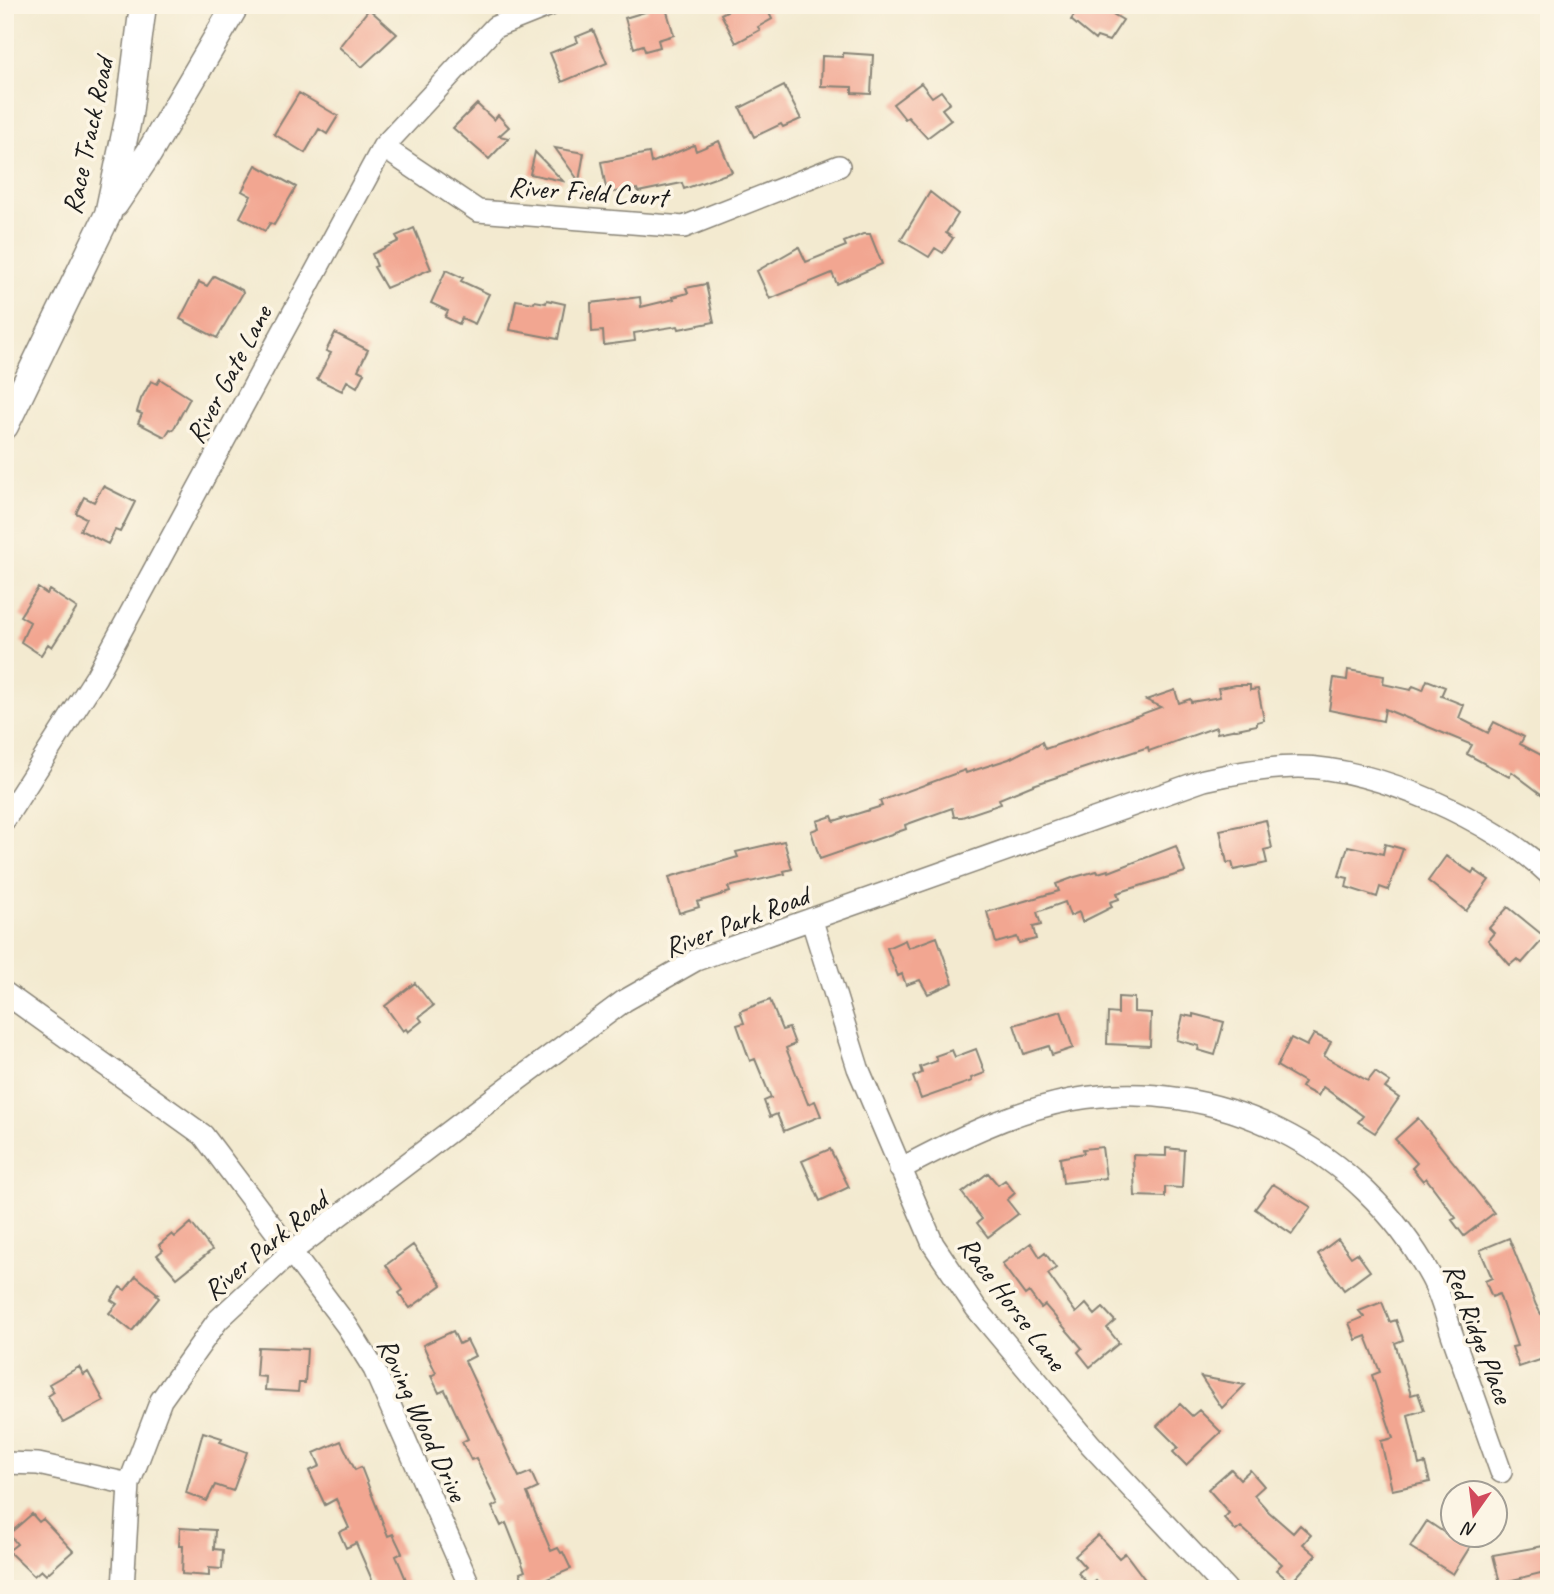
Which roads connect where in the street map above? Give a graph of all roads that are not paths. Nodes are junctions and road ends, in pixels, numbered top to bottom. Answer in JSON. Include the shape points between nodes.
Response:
{"nodes":[{"id":1,"x":143,"y":5,"type":"edge"},
{"id":2,"x":236,"y":5,"type":"edge"},
{"id":3,"x":550,"y":5,"type":"edge"},
{"id":4,"x":383,"y":147,"type":"junction"},
{"id":5,"x":839,"y":166,"type":"dead end"},
{"id":6,"x":108,"y":214,"type":"junction"},
{"id":7,"x":5,"y":426,"type":"edge"},
{"id":8,"x":5,"y":819,"type":"edge"},
{"id":9,"x":1549,"y":874,"type":"edge"},
{"id":10,"x":812,"y":920,"type":"junction"},
{"id":11,"x":7,"y":995,"type":"edge"},
{"id":12,"x":900,"y":1169,"type":"junction"},
{"id":13,"x":291,"y":1252,"type":"junction"},
{"id":14,"x":5,"y":1463,"type":"edge"},
{"id":15,"x":1501,"y":1472,"type":"dead end"},
{"id":16,"x":129,"y":1484,"type":"junction"},
{"id":17,"x":123,"y":1589,"type":"edge"},
{"id":18,"x":471,"y":1589,"type":"edge"},
{"id":19,"x":1226,"y":1589,"type":"edge"}],
"edges":[{"from":1,"to":6,"type":"street","name":"Race Track Road"},
{"from":2,"to":6,"type":"street"},
{"from":3,"to":4,"type":"street","name":"River Gate Lane","via":[[495,27]]},
{"from":4,"to":5,"type":"street","name":"River Field Court","via":[[478,211],[684,227]]},
{"from":4,"to":8,"type":"street","name":"River Gate Lane","via":[[96,677]]},
{"from":6,"to":7,"type":"street","name":"Race Track Road"},
{"from":9,"to":10,"type":"street","name":"River Park Road","via":[[1527,853],[1442,803],[1335,771],[1300,767],[1204,780]]},
{"from":10,"to":12,"type":"street","name":"Race Horse Lane","via":[[858,1068]]},
{"from":10,"to":13,"type":"street","name":"River Park Road","via":[[696,960],[624,1001]]},
{"from":11,"to":13,"type":"street","name":"Roving Wood Drive","via":[[203,1135]]},
{"from":12,"to":15,"type":"street","name":"Red Ridge Place","via":[[984,1125],[1071,1100],[1139,1094],[1196,1099],[1291,1135],[1372,1195],[1433,1279]]},
{"from":12,"to":19,"type":"street","name":"Race Horse Lane","via":[[933,1244],[976,1308],[1090,1444]]},
{"from":13,"to":16,"type":"street","name":"River Park Road","via":[[218,1320],[161,1400]]},
{"from":13,"to":18,"type":"street","name":"Roving Wood Drive","via":[[373,1369]]},
{"from":14,"to":16,"type":"street","via":[[37,1464]]},
{"from":16,"to":17,"type":"street","name":"River Park Road"}]}
